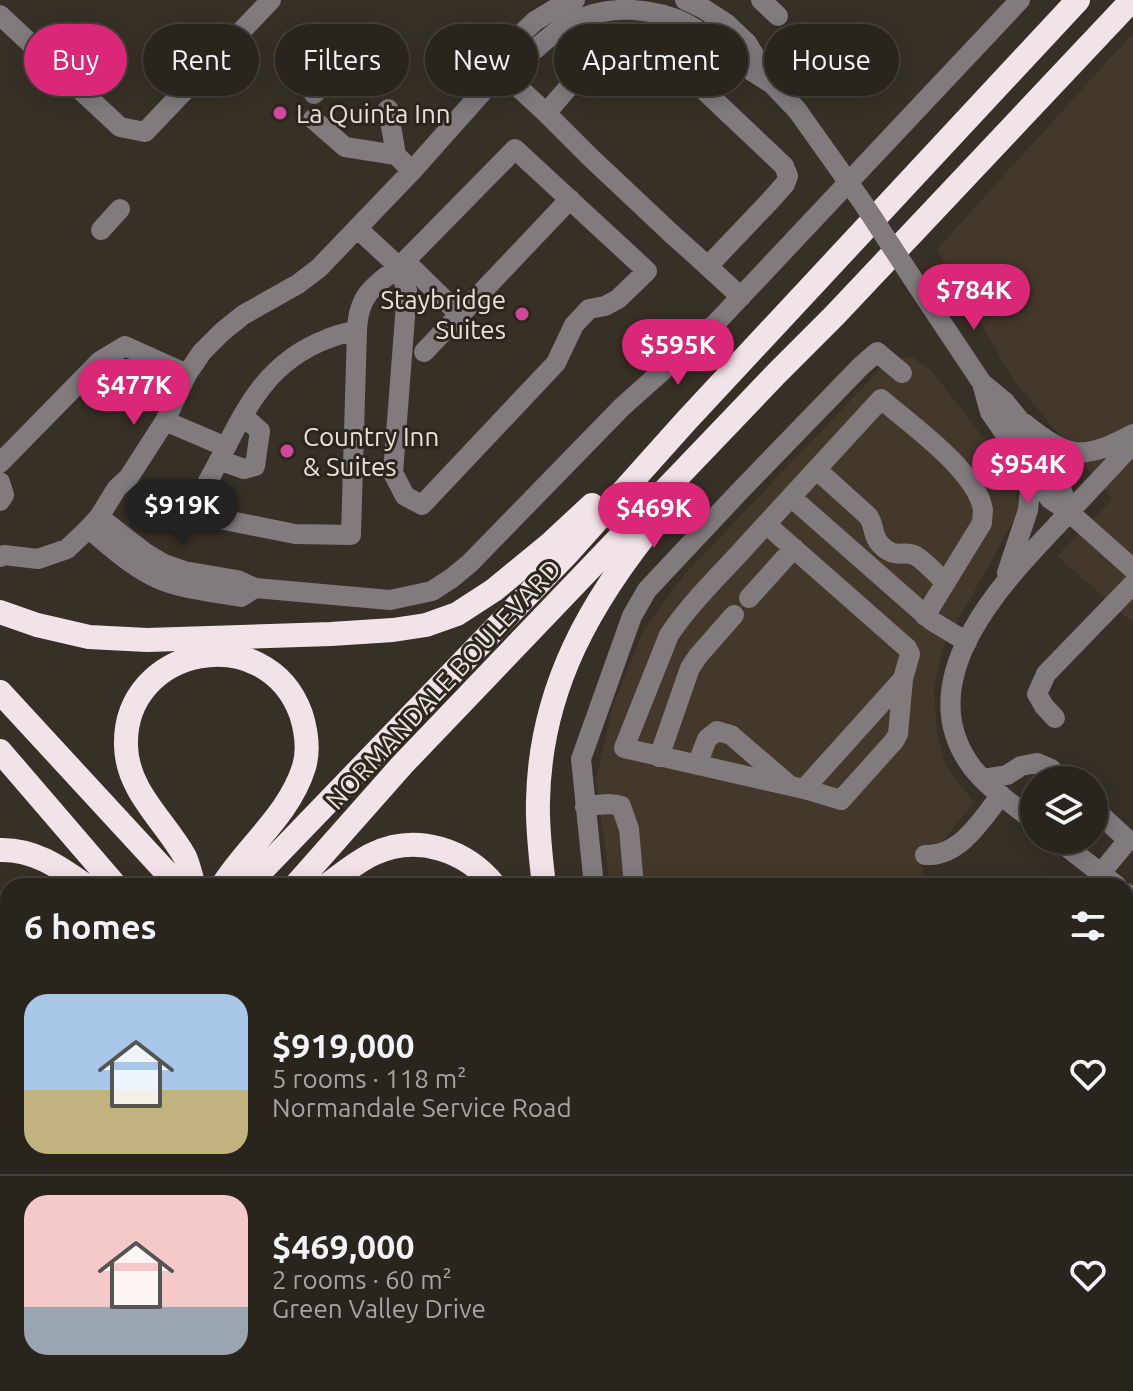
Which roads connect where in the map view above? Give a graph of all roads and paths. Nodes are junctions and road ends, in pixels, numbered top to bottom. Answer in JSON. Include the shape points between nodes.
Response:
{"nodes":[{"id":1,"x":271,"y":0,"type":"edge"},
{"id":2,"x":575,"y":0,"type":"edge"},
{"id":3,"x":685,"y":0,"type":"edge"},
{"id":4,"x":761,"y":0,"type":"edge"},
{"id":5,"x":1020,"y":0,"type":"edge"},
{"id":6,"x":1078,"y":0,"type":"edge"},
{"id":7,"x":1132,"y":0,"type":"edge"},
{"id":8,"x":611,"y":5,"type":"edge"},
{"id":9,"x":0,"y":15,"type":"edge"},
{"id":10,"x":778,"y":16,"type":"dead end"},
{"id":11,"x":532,"y":24,"type":"edge"},
{"id":12,"x":538,"y":46,"type":"edge"},
{"id":13,"x":764,"y":71,"type":"edge"},
{"id":14,"x":764,"y":79,"type":"edge"},
{"id":15,"x":479,"y":96,"type":"edge"},
{"id":16,"x":528,"y":96,"type":"edge"},
{"id":17,"x":784,"y":96,"type":"edge"},
{"id":18,"x":388,"y":109,"type":"dead end"},
{"id":19,"x":546,"y":113,"type":"junction"},
{"id":20,"x":313,"y":119,"type":"dead end"},
{"id":21,"x":396,"y":155,"type":"junction"},
{"id":22,"x":412,"y":171,"type":"junction"},
{"id":23,"x":570,"y":199,"type":"junction"},
{"id":24,"x":120,"y":209,"type":"dead end"},
{"id":25,"x":358,"y":229,"type":"junction"},
{"id":26,"x":101,"y":230,"type":"dead end"},
{"id":27,"x":402,"y":264,"type":"junction"},
{"id":28,"x":708,"y":266,"type":"junction"},
{"id":29,"x":741,"y":297,"type":"junction"},
{"id":30,"x":462,"y":312,"type":"junction"},
{"id":31,"x":357,"y":330,"type":"junction"},
{"id":32,"x":413,"y":362,"type":"junction"},
{"id":33,"x":902,"y":373,"type":"dead end"},
{"id":34,"x":187,"y":374,"type":"junction"},
{"id":35,"x":776,"y":374,"type":"junction"},
{"id":36,"x":982,"y":383,"type":"junction"},
{"id":37,"x":243,"y":416,"type":"junction"},
{"id":38,"x":1018,"y":418,"type":"junction"},
{"id":39,"x":165,"y":421,"type":"junction"},
{"id":40,"x":686,"y":421,"type":"junction"},
{"id":41,"x":1133,"y":434,"type":"edge"},
{"id":42,"x":1133,"y":444,"type":"edge"},
{"id":43,"x":223,"y":454,"type":"junction"},
{"id":44,"x":1023,"y":461,"type":"junction"},
{"id":45,"x":0,"y":463,"type":"edge"},
{"id":46,"x":817,"y":470,"type":"junction"},
{"id":47,"x":0,"y":482,"type":"edge"},
{"id":48,"x":791,"y":497,"type":"junction"},
{"id":49,"x":0,"y":501,"type":"edge"},
{"id":50,"x":1069,"y":512,"type":"junction"},
{"id":51,"x":766,"y":524,"type":"junction"},
{"id":52,"x":99,"y":527,"type":"junction"},
{"id":53,"x":794,"y":548,"type":"junction"},
{"id":54,"x":0,"y":557,"type":"edge"},
{"id":55,"x":0,"y":566,"type":"edge"},
{"id":56,"x":1133,"y":569,"type":"edge"},
{"id":57,"x":945,"y":582,"type":"junction"},
{"id":58,"x":1002,"y":585,"type":"junction"},
{"id":59,"x":1129,"y":595,"type":"edge"},
{"id":60,"x":749,"y":598,"type":"dead end"},
{"id":61,"x":0,"y":612,"type":"edge"},
{"id":62,"x":734,"y":615,"type":"dead end"},
{"id":63,"x":928,"y":618,"type":"junction"},
{"id":64,"x":967,"y":642,"type":"junction"},
{"id":65,"x":907,"y":648,"type":"junction"},
{"id":66,"x":903,"y":679,"type":"junction"},
{"id":67,"x":0,"y":692,"type":"edge"},
{"id":68,"x":1055,"y":718,"type":"dead end"},
{"id":69,"x":0,"y":751,"type":"edge"},
{"id":70,"x":659,"y":757,"type":"junction"},
{"id":71,"x":697,"y":765,"type":"junction"},
{"id":72,"x":1021,"y":766,"type":"edge"},
{"id":73,"x":1044,"y":766,"type":"edge"},
{"id":74,"x":1020,"y":767,"type":"edge"},
{"id":75,"x":982,"y":779,"type":"junction"},
{"id":76,"x":798,"y":788,"type":"junction"},
{"id":77,"x":1001,"y":795,"type":"junction"},
{"id":78,"x":585,"y":807,"type":"junction"},
{"id":79,"x":1020,"y":810,"type":"edge"},
{"id":80,"x":1108,"y":821,"type":"edge"},
{"id":81,"x":1131,"y":842,"type":"edge"},
{"id":82,"x":0,"y":850,"type":"edge"},
{"id":83,"x":1076,"y":854,"type":"edge"},
{"id":84,"x":925,"y":855,"type":"dead end"},
{"id":85,"x":178,"y":873,"type":"edge"},
{"id":86,"x":74,"y":878,"type":"edge"},
{"id":87,"x":109,"y":878,"type":"edge"},
{"id":88,"x":228,"y":878,"type":"edge"},
{"id":89,"x":255,"y":878,"type":"edge"},
{"id":90,"x":302,"y":878,"type":"edge"},
{"id":91,"x":338,"y":878,"type":"edge"},
{"id":92,"x":487,"y":878,"type":"edge"},
{"id":93,"x":543,"y":878,"type":"edge"},
{"id":94,"x":593,"y":878,"type":"edge"},
{"id":95,"x":633,"y":878,"type":"edge"},
{"id":96,"x":1106,"y":878,"type":"edge"},
{"id":97,"x":1110,"y":878,"type":"edge"}],
"edges":[{"from":1,"to":9,"type":"street","via":[[145,132],[120,127]]},
{"from":2,"to":11,"type":"street"},
{"from":3,"to":13,"type":"street","via":[[727,24]]},
{"from":4,"to":10,"type":"street"},
{"from":5,"to":29,"type":"street"},
{"from":6,"to":40,"type":"highway","name":"NORMANDALE BOULEVARD"},
{"from":7,"to":35,"type":"highway","name":"NORMANDALE BOULEVARD"},
{"from":8,"to":12,"type":"street","via":[[571,22]]},
{"from":8,"to":14,"type":"street","via":[[678,19]]},
{"from":15,"to":22,"type":"street"},
{"from":16,"to":19,"type":"street"},
{"from":17,"to":36,"type":"street","bridge":true,"via":[[863,203]]},
{"from":18,"to":21,"type":"street"},
{"from":19,"to":28,"type":"street"},
{"from":19,"to":28,"type":"street","via":[[612,45],[656,45],[784,166],[788,176]]},
{"from":20,"to":21,"type":"street","via":[[345,147]]},
{"from":21,"to":22,"type":"street"},
{"from":22,"to":25,"type":"street"},
{"from":23,"to":27,"type":"street","via":[[515,149]]},
{"from":23,"to":30,"type":"street"},
{"from":23,"to":32,"type":"street","via":[[647,271],[618,299],[589,309],[574,325],[556,363],[422,505],[405,496],[393,473]]},
{"from":24,"to":26,"type":"street"},
{"from":25,"to":27,"type":"street"},
{"from":25,"to":34,"type":"street","via":[[298,284],[222,332]]},
{"from":27,"to":30,"type":"street"},
{"from":27,"to":31,"type":"street","via":[[370,289],[357,316]]},
{"from":27,"to":32,"type":"street"},
{"from":28,"to":29,"type":"street"},
{"from":29,"to":52,"type":"street","via":[[622,407],[474,560],[432,591],[390,600],[255,588],[164,564]]},
{"from":30,"to":32,"type":"street"},
{"from":31,"to":37,"type":"street","via":[[295,354],[269,376]]},
{"from":31,"to":43,"type":"street","via":[[351,535],[295,534],[195,514]]},
{"from":33,"to":78,"type":"street","via":[[877,352],[647,590],[632,616],[581,759]]},
{"from":34,"to":39,"type":"street"},
{"from":34,"to":45,"type":"street","via":[[125,346],[100,361]]},
{"from":35,"to":90,"type":"highway","name":"NORMANDALE BOULEVARD","via":[[402,765]]},
{"from":35,"to":93,"type":"highway","via":[[629,554],[572,651],[543,745],[538,801]]},
{"from":36,"to":38,"type":"street"},
{"from":36,"to":44,"type":"street","via":[[990,412]]},
{"from":37,"to":43,"type":"street"},
{"from":37,"to":43,"type":"street","via":[[260,431],[255,466],[244,469]]},
{"from":38,"to":41,"type":"street","via":[[1048,442],[1071,452],[1094,452]]},
{"from":38,"to":50,"type":"street","via":[[1061,488]]},
{"from":39,"to":43,"type":"street"},
{"from":39,"to":52,"type":"street","via":[[117,488]]},
{"from":40,"to":61,"type":"highway","via":[[494,590],[457,614],[426,625],[147,640],[89,637]]},
{"from":40,"to":89,"type":"highway","name":"NORMANDALE BOULEVARD","via":[[567,554]]},
{"from":42,"to":50,"type":"street"},
{"from":44,"to":50,"type":"street","via":[[1050,499]]},
{"from":44,"to":58,"type":"street","via":[[1030,490],[1028,510]]},
{"from":46,"to":48,"type":"street"},
{"from":46,"to":57,"type":"street","via":[[868,516],[884,548],[915,556]]},
{"from":46,"to":57,"type":"street","via":[[881,399],[953,461],[983,510],[982,523]]},
{"from":47,"to":49,"type":"street"},
{"from":48,"to":51,"type":"street"},
{"from":48,"to":63,"type":"street"},
{"from":50,"to":56,"type":"street"},
{"from":50,"to":58,"type":"street"},
{"from":51,"to":53,"type":"street"},
{"from":51,"to":70,"type":"street","via":[[669,635],[624,748]]},
{"from":52,"to":54,"type":"street","via":[[67,549],[38,559]]},
{"from":52,"to":55,"type":"street","via":[[89,548],[48,571]]},
{"from":53,"to":60,"type":"street"},
{"from":53,"to":65,"type":"street"},
{"from":57,"to":63,"type":"street"},
{"from":58,"to":64,"type":"street"},
{"from":59,"to":68,"type":"street","via":[[1046,674],[1037,694]]},
{"from":62,"to":70,"type":"street","via":[[690,668]]},
{"from":63,"to":64,"type":"street"},
{"from":63,"to":65,"type":"street"},
{"from":64,"to":75,"type":"street","via":[[951,690],[952,727]]},
{"from":65,"to":66,"type":"street"},
{"from":66,"to":76,"type":"street"},
{"from":66,"to":76,"type":"street","via":[[898,734],[841,800]]},
{"from":67,"to":85,"type":"highway"},
{"from":69,"to":87,"type":"highway"},
{"from":70,"to":71,"type":"street"},
{"from":71,"to":76,"type":"street"},
{"from":71,"to":76,"type":"street","via":[[707,739],[724,732]]},
{"from":72,"to":73,"type":"street"},
{"from":74,"to":75,"type":"street"},
{"from":75,"to":77,"type":"street"},
{"from":77,"to":79,"type":"street"},
{"from":77,"to":84,"type":"street","via":[[952,850]]},
{"from":78,"to":94,"type":"street"},
{"from":78,"to":95,"type":"street","via":[[621,806],[629,829]]},
{"from":80,"to":81,"type":"street"},
{"from":81,"to":97,"type":"street"},
{"from":82,"to":86,"type":"highway","via":[[49,861]]},
{"from":83,"to":96,"type":"street"},
{"from":85,"to":88,"type":"highway","via":[[134,782],[127,728],[139,698],[161,672],[197,656],[233,655],[264,666],[280,680],[298,706],[307,743],[305,764],[289,799]]},
{"from":91,"to":92,"type":"highway","via":[[373,854],[408,846],[456,853]]}]}
